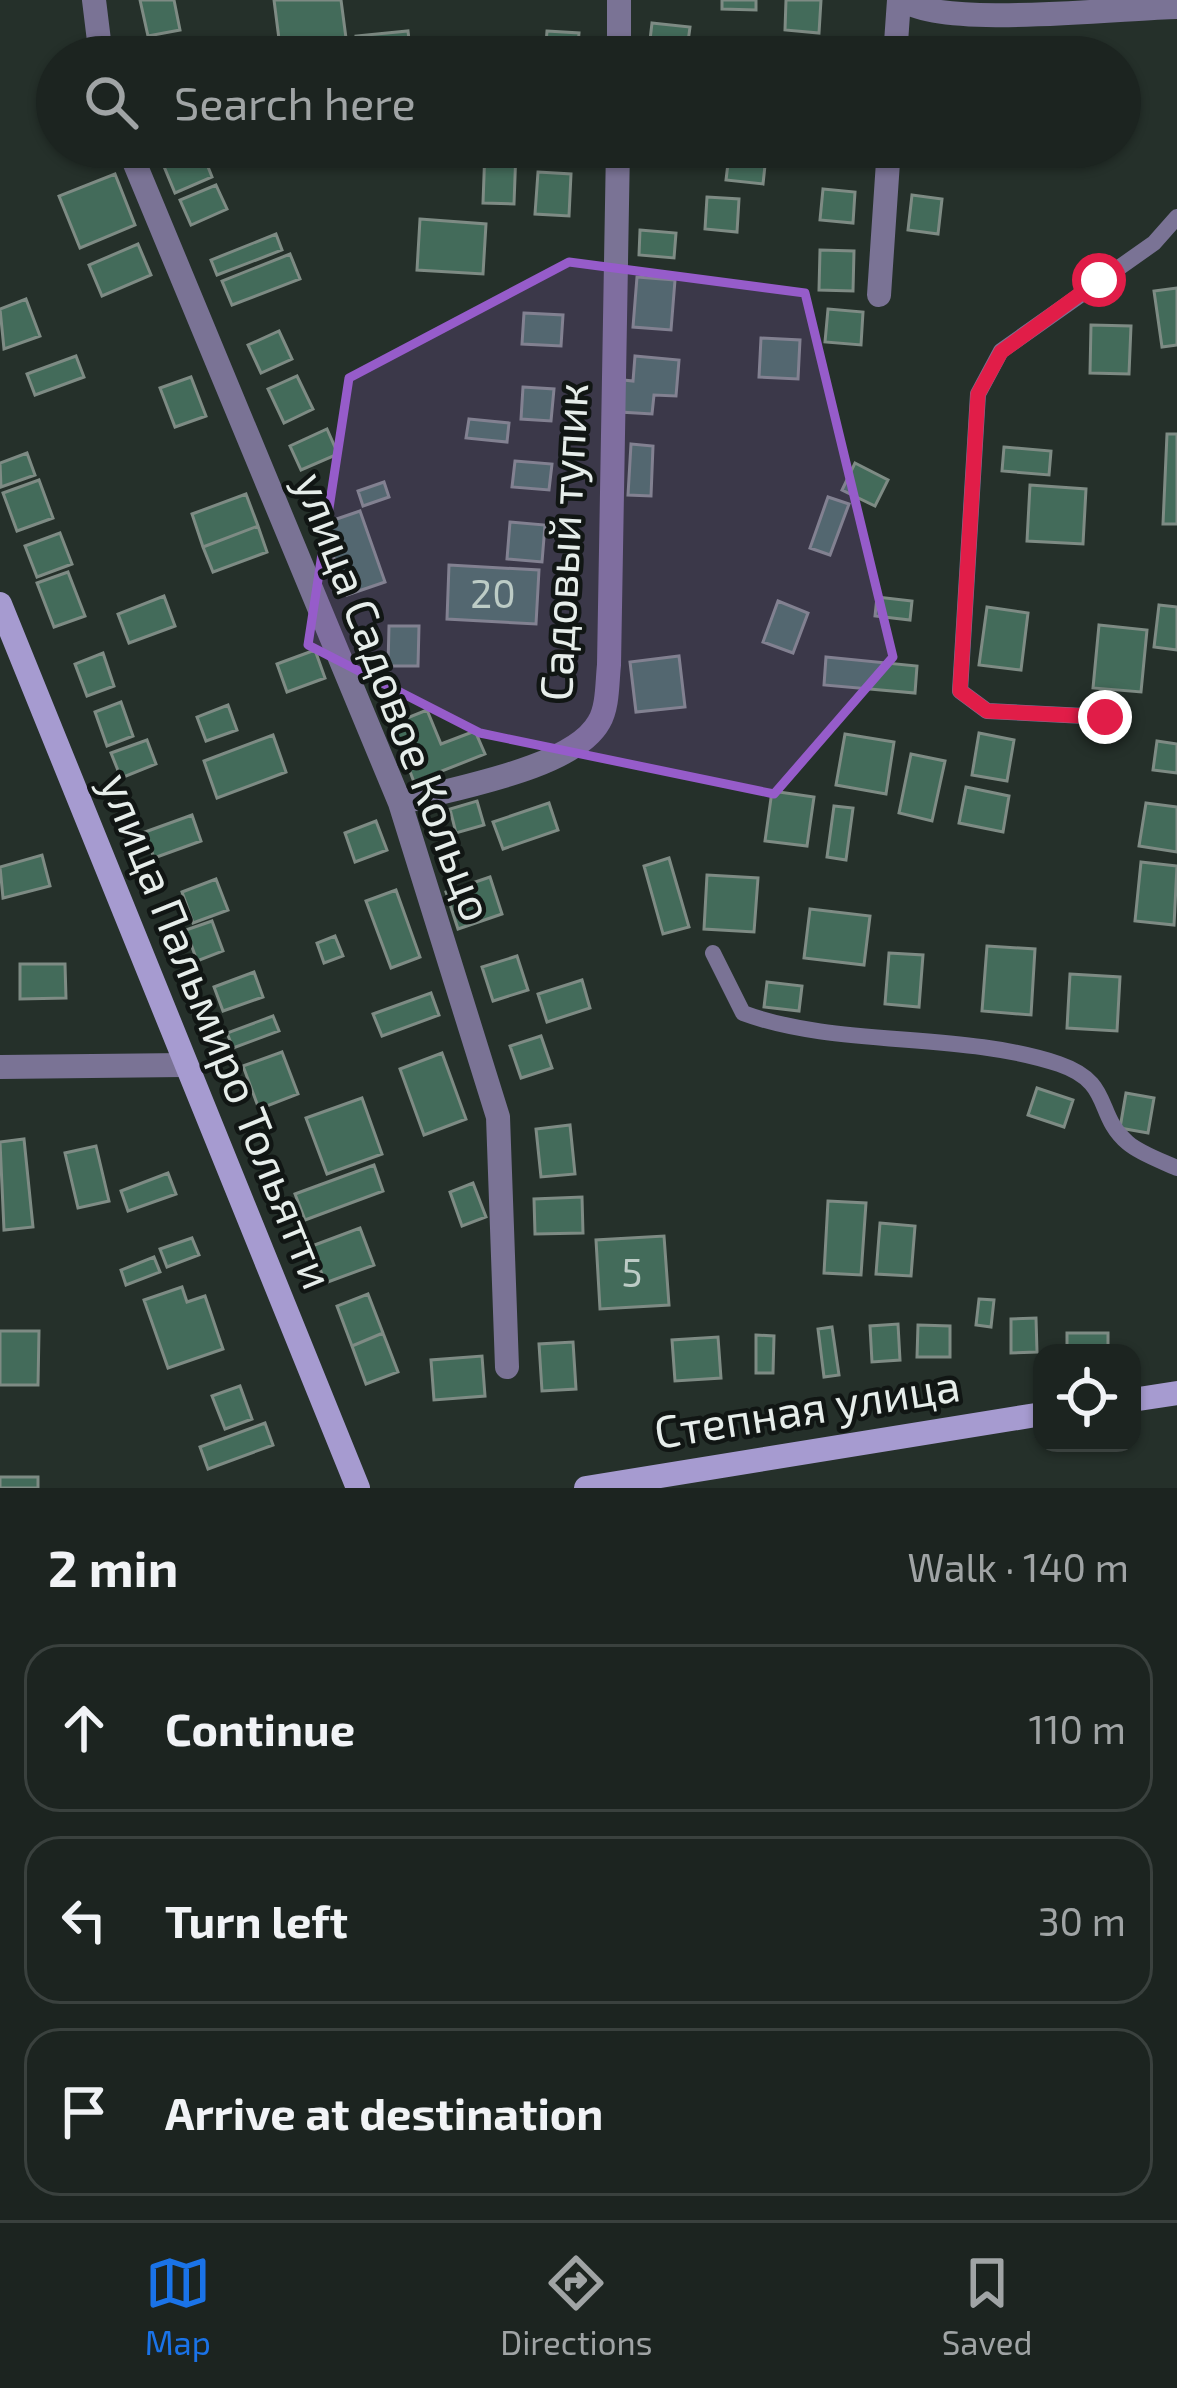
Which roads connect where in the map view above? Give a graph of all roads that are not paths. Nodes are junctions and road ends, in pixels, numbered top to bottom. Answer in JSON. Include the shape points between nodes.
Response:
{"nodes":[{"id":1,"x":94,"y":0,"type":"edge"},
{"id":2,"x":620,"y":0,"type":"edge"},
{"id":3,"x":901,"y":0,"type":"edge"},
{"id":4,"x":1177,"y":7,"type":"edge"},
{"id":5,"x":98,"y":36,"type":"edge"},
{"id":6,"x":619,"y":36,"type":"edge"},
{"id":7,"x":897,"y":36,"type":"edge"},
{"id":8,"x":137,"y":168,"type":"edge"},
{"id":9,"x":618,"y":168,"type":"edge"},
{"id":10,"x":888,"y":168,"type":"edge"},
{"id":11,"x":1177,"y":217,"type":"edge"},
{"id":12,"x":879,"y":295,"type":"dead end"},
{"id":13,"x":0,"y":604,"type":"edge"},
{"id":14,"x":1105,"y":717,"type":"dead end"},
{"id":15,"x":400,"y":803,"type":"junction"},
{"id":16,"x":713,"y":953,"type":"dead end"},
{"id":17,"x":184,"y":1065,"type":"junction"},
{"id":18,"x":0,"y":1067,"type":"edge"},
{"id":19,"x":1177,"y":1168,"type":"edge"},
{"id":20,"x":507,"y":1367,"type":"dead end"},
{"id":21,"x":1177,"y":1393,"type":"edge"},
{"id":22,"x":1141,"y":1399,"type":"edge"},
{"id":23,"x":1033,"y":1415,"type":"edge"},
{"id":24,"x":358,"y":1488,"type":"edge"},
{"id":25,"x":586,"y":1488,"type":"edge"}],
"edges":[{"from":1,"to":5,"type":"street"},
{"from":2,"to":6,"type":"street"},
{"from":3,"to":4,"type":"street","via":[[970,18]]},
{"from":3,"to":7,"type":"street"},
{"from":8,"to":15,"type":"street","name":"улица Садовое Кольцо"},
{"from":9,"to":15,"type":"street","name":"Садовый тупик","via":[[602,718],[584,744],[548,760]]},
{"from":10,"to":12,"type":"street"},
{"from":11,"to":14,"type":"lane","via":[[1154,243],[1001,352],[978,394],[960,691],[987,711]]},
{"from":13,"to":17,"type":"street","name":"улица Пальмиро Тольятти"},
{"from":15,"to":20,"type":"street","name":"улица Садовое Кольцо","via":[[498,1118]]},
{"from":16,"to":19,"type":"lane","via":[[742,1012],[788,1030],[872,1033],[1056,1063],[1087,1076],[1128,1143]]},
{"from":17,"to":18,"type":"street"},
{"from":17,"to":24,"type":"street","name":"улица Пальмиро Тольятти"},
{"from":21,"to":22,"type":"street"},
{"from":23,"to":25,"type":"street","name":"Степная улица"}]}
